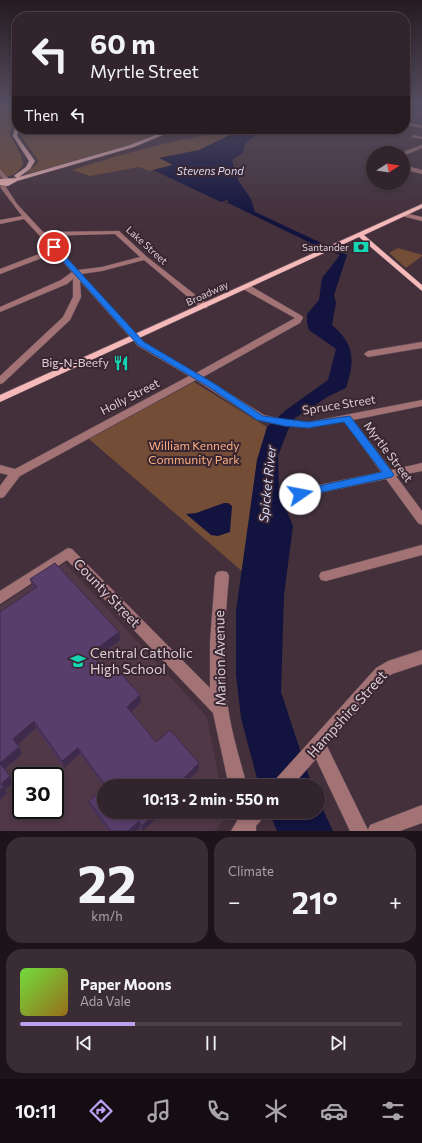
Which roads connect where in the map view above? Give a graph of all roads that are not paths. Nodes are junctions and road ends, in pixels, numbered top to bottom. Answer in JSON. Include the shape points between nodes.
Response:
{"nodes":[{"id":1,"x":19,"y":142,"type":"edge"},
{"id":2,"x":143,"y":142,"type":"edge"},
{"id":3,"x":422,"y":146,"type":"edge"},
{"id":4,"x":410,"y":151,"type":"edge"},
{"id":5,"x":410,"y":169,"type":"edge"},
{"id":6,"x":0,"y":171,"type":"edge"},
{"id":7,"x":422,"y":172,"type":"edge"},
{"id":8,"x":6,"y":181,"type":"edge"},
{"id":9,"x":422,"y":206,"type":"edge"},
{"id":10,"x":404,"y":215,"type":"junction"},
{"id":11,"x":26,"y":217,"type":"junction"},
{"id":12,"x":422,"y":219,"type":"edge"},
{"id":13,"x":0,"y":222,"type":"edge"},
{"id":14,"x":42,"y":234,"type":"junction"},
{"id":15,"x":360,"y":235,"type":"junction"},
{"id":16,"x":56,"y":250,"type":"junction"},
{"id":17,"x":145,"y":258,"type":"junction"},
{"id":18,"x":0,"y":272,"type":"edge"},
{"id":19,"x":76,"y":272,"type":"junction"},
{"id":20,"x":246,"y":287,"type":"junction"},
{"id":21,"x":422,"y":289,"type":"edge"},
{"id":22,"x":204,"y":306,"type":"junction"},
{"id":23,"x":0,"y":310,"type":"edge"},
{"id":24,"x":135,"y":337,"type":"junction"},
{"id":25,"x":422,"y":344,"type":"edge"},
{"id":26,"x":368,"y":354,"type":"dead end"},
{"id":27,"x":197,"y":378,"type":"junction"},
{"id":28,"x":0,"y":381,"type":"edge"},
{"id":29,"x":0,"y":398,"type":"edge"},
{"id":30,"x":422,"y":403,"type":"edge"},
{"id":31,"x":347,"y":418,"type":"junction"},
{"id":32,"x":422,"y":467,"type":"edge"},
{"id":33,"x":0,"y":469,"type":"edge"},
{"id":34,"x":16,"y":473,"type":"junction"},
{"id":35,"x":389,"y":475,"type":"junction"},
{"id":36,"x":0,"y":494,"type":"edge"},
{"id":37,"x":300,"y":494,"type":"dead end"},
{"id":38,"x":422,"y":520,"type":"edge"},
{"id":39,"x":422,"y":550,"type":"edge"},
{"id":40,"x":222,"y":576,"type":"dead end"},
{"id":41,"x":326,"y":576,"type":"dead end"},
{"id":42,"x":0,"y":598,"type":"edge"},
{"id":43,"x":422,"y":657,"type":"edge"},
{"id":44,"x":220,"y":709,"type":"junction"},
{"id":45,"x":313,"y":751,"type":"junction"},
{"id":46,"x":236,"y":779,"type":"edge"},
{"id":47,"x":287,"y":779,"type":"edge"},
{"id":48,"x":422,"y":814,"type":"edge"},
{"id":49,"x":359,"y":831,"type":"edge"},
{"id":50,"x":376,"y":831,"type":"edge"}],
"edges":[{"from":1,"to":8,"type":"main road","via":[[32,161],[28,168]]},
{"from":2,"to":8,"type":"main road"},
{"from":3,"to":4,"type":"street"},
{"from":5,"to":7,"type":"street"},
{"from":6,"to":8,"type":"street"},
{"from":8,"to":11,"type":"street","via":[[4,190]]},
{"from":9,"to":10,"type":"main road","name":"Broadway"},
{"from":10,"to":12,"type":"street"},
{"from":10,"to":15,"type":"main road","name":"Broadway"},
{"from":11,"to":13,"type":"street"},
{"from":11,"to":14,"type":"street"},
{"from":14,"to":16,"type":"street"},
{"from":14,"to":17,"type":"street","name":"Lake Street","via":[[117,232]]},
{"from":15,"to":20,"type":"main road","name":"Broadway"},
{"from":15,"to":21,"type":"main road"},
{"from":16,"to":18,"type":"street"},
{"from":16,"to":19,"type":"street"},
{"from":17,"to":19,"type":"street","via":[[88,272]]},
{"from":17,"to":22,"type":"street","name":"Lake Street"},
{"from":19,"to":23,"type":"street","via":[[64,282]]},
{"from":19,"to":24,"type":"street"},
{"from":19,"to":28,"type":"street","via":[[76,297],[67,318]]},
{"from":20,"to":22,"type":"main road","name":"Broadway"},
{"from":20,"to":27,"type":"street","name":"Holly Street","via":[[299,318]]},
{"from":22,"to":24,"type":"main road","name":"Broadway"},
{"from":24,"to":27,"type":"street","via":[[141,344]]},
{"from":24,"to":29,"type":"main road","name":"Broadway"},
{"from":25,"to":26,"type":"street"},
{"from":27,"to":31,"type":"street","name":"Spruce Street","via":[[261,418],[308,425]]},
{"from":27,"to":34,"type":"street","name":"Holly Street"},
{"from":30,"to":31,"type":"street","name":"Spruce Street"},
{"from":31,"to":35,"type":"street","name":"Myrtle Street"},
{"from":32,"to":35,"type":"street"},
{"from":33,"to":34,"type":"street"},
{"from":34,"to":36,"type":"street"},
{"from":35,"to":37,"type":"street"},
{"from":35,"to":38,"type":"street","name":"Myrtle Street"},
{"from":39,"to":41,"type":"street"},
{"from":40,"to":44,"type":"street","name":"Marion Avenue","via":[[217,662]]},
{"from":42,"to":44,"type":"street","name":"County Street","via":[[68,553]]},
{"from":43,"to":45,"type":"street","name":"Hampshire Street","via":[[388,668],[381,673]]},
{"from":44,"to":46,"type":"street","name":"Marion Avenue"},
{"from":45,"to":47,"type":"street","name":"Hampshire Street"},
{"from":45,"to":49,"type":"street"},
{"from":48,"to":50,"type":"street"}]}
